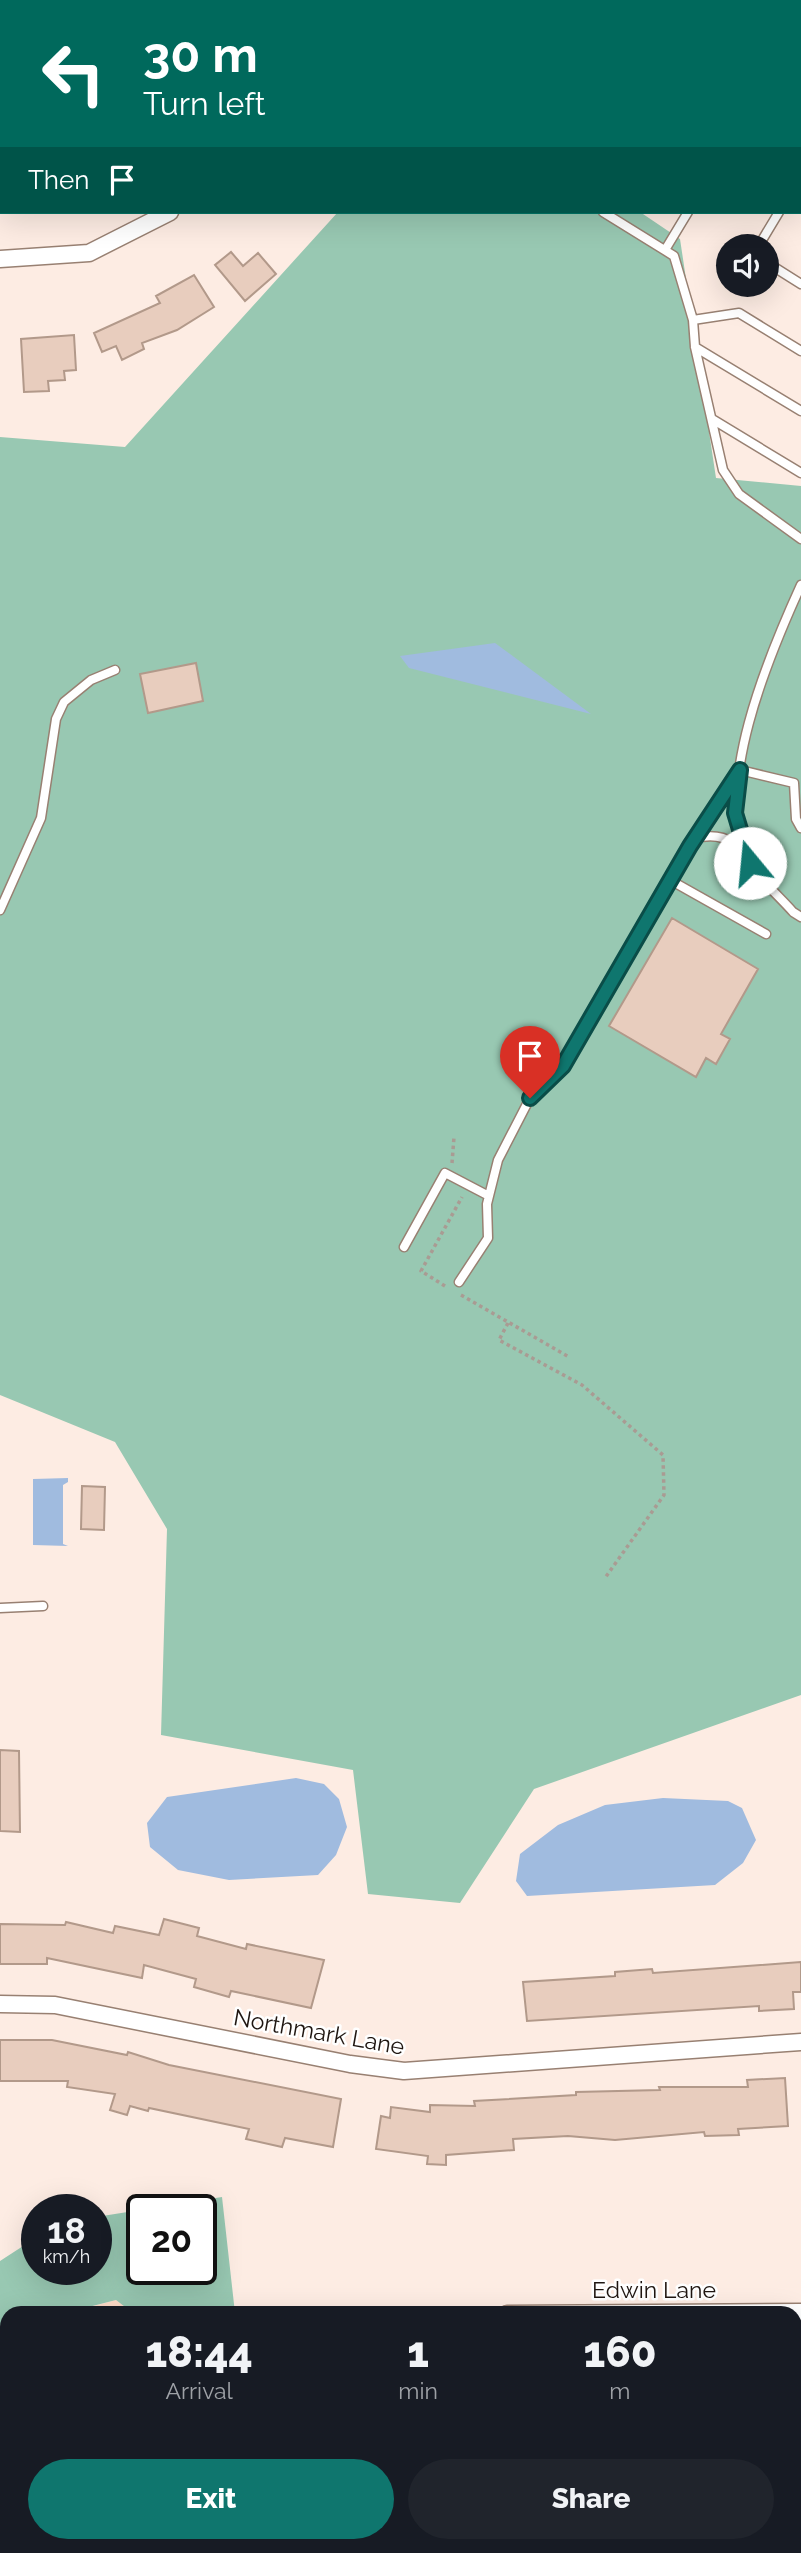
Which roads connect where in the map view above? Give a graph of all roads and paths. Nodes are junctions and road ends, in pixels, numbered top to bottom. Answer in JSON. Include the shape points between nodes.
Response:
{"nodes":[{"id":1,"x":166,"y":214,"type":"edge"},
{"id":2,"x":606,"y":214,"type":"edge"},
{"id":3,"x":687,"y":214,"type":"edge"},
{"id":4,"x":778,"y":214,"type":"edge"},
{"id":5,"x":766,"y":234,"type":"edge"},
{"id":6,"x":665,"y":250,"type":"junction"},
{"id":7,"x":0,"y":259,"type":"edge"},
{"id":8,"x":779,"y":270,"type":"edge"},
{"id":9,"x":801,"y":284,"type":"edge"},
{"id":10,"x":693,"y":320,"type":"junction"},
{"id":11,"x":695,"y":347,"type":"junction"},
{"id":12,"x":801,"y":351,"type":"edge"},
{"id":13,"x":801,"y":411,"type":"edge"},
{"id":14,"x":712,"y":419,"type":"junction"},
{"id":15,"x":801,"y":473,"type":"edge"},
{"id":16,"x":801,"y":539,"type":"edge"},
{"id":17,"x":801,"y":585,"type":"edge"},
{"id":18,"x":115,"y":670,"type":"dead end"},
{"id":19,"x":740,"y":770,"type":"junction"},
{"id":20,"x":801,"y":828,"type":"edge"},
{"id":21,"x":695,"y":838,"type":"junction"},
{"id":22,"x":747,"y":852,"type":"junction"},
{"id":23,"x":670,"y":880,"type":"junction"},
{"id":24,"x":0,"y":910,"type":"edge"},
{"id":25,"x":801,"y":917,"type":"edge"},
{"id":26,"x":766,"y":934,"type":"dead end"},
{"id":27,"x":489,"y":1196,"type":"junction"},
{"id":28,"x":404,"y":1247,"type":"dead end"},
{"id":29,"x":459,"y":1282,"type":"dead end"},
{"id":30,"x":508,"y":1322,"type":"dead end"},
{"id":31,"x":605,"y":1578,"type":"dead end"},
{"id":32,"x":43,"y":1606,"type":"dead end"},
{"id":33,"x":0,"y":1608,"type":"edge"},
{"id":34,"x":0,"y":2004,"type":"edge"},
{"id":35,"x":801,"y":2042,"type":"edge"}],
"edges":[{"from":1,"to":7,"type":"street","via":[[89,253]]},
{"from":2,"to":6,"type":"lane"},
{"from":3,"to":6,"type":"lane"},
{"from":4,"to":5,"type":"lane"},
{"from":6,"to":10,"type":"lane","via":[[674,256]]},
{"from":8,"to":9,"type":"lane"},
{"from":10,"to":11,"type":"lane"},
{"from":10,"to":12,"type":"lane","via":[[739,313]]},
{"from":11,"to":13,"type":"lane"},
{"from":11,"to":14,"type":"lane"},
{"from":14,"to":15,"type":"lane"},
{"from":14,"to":16,"type":"lane","via":[[723,470],[739,494]]},
{"from":17,"to":19,"type":"lane","via":[[772,648]]},
{"from":18,"to":24,"type":"lane","via":[[92,680],[64,702],[56,719],[41,818]]},
{"from":19,"to":20,"type":"lane","via":[[794,783]]},
{"from":19,"to":21,"type":"lane"},
{"from":19,"to":22,"type":"lane","via":[[735,813]]},
{"from":21,"to":22,"type":"lane","via":[[713,834]]},
{"from":21,"to":23,"type":"lane"},
{"from":22,"to":25,"type":"lane","via":[[750,863]]},
{"from":23,"to":26,"type":"lane"},
{"from":23,"to":27,"type":"lane","via":[[563,1066],[530,1098],[498,1160]]},
{"from":27,"to":28,"type":"lane","via":[[445,1173]]},
{"from":27,"to":29,"type":"lane","via":[[488,1238]]},
{"from":30,"to":31,"type":"path","via":[[499,1340],[582,1385],[663,1455],[664,1494]]},
{"from":32,"to":33,"type":"lane"},
{"from":34,"to":35,"type":"street","name":"Northmark Lane","via":[[55,2005],[404,2071]]}]}
